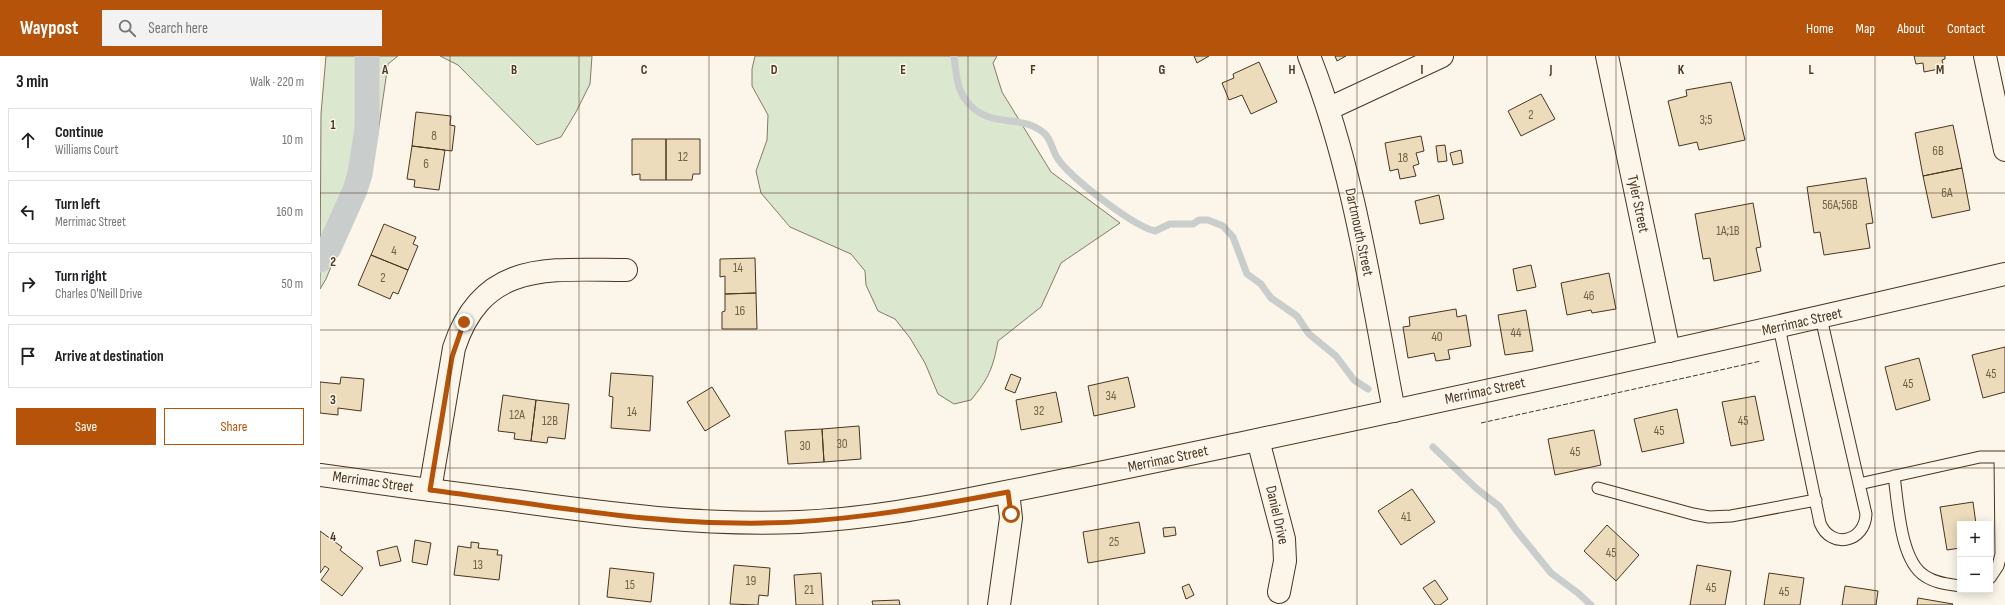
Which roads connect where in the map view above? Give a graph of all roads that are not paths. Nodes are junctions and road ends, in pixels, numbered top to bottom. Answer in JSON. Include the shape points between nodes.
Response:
{"nodes":[{"id":1,"x":1309,"y":56,"type":"edge"},
{"id":2,"x":1442,"y":56,"type":"edge"},
{"id":3,"x":1607,"y":56,"type":"edge"},
{"id":4,"x":1985,"y":56,"type":"edge"},
{"id":5,"x":1328,"y":109,"type":"junction"},
{"id":6,"x":2005,"y":150,"type":"edge"},
{"id":7,"x":626,"y":270,"type":"dead end"},
{"id":8,"x":2005,"y":274,"type":"edge"},
{"id":9,"x":1821,"y":318,"type":"junction"},
{"id":10,"x":1779,"y":327,"type":"junction"},
{"id":11,"x":1669,"y":351,"type":"junction"},
{"id":12,"x":1394,"y":411,"type":"junction"},
{"id":13,"x":1258,"y":440,"type":"junction"},
{"id":14,"x":2003,"y":457,"type":"edge"},
{"id":15,"x":320,"y":475,"type":"edge"},
{"id":16,"x":1894,"y":476,"type":"junction"},
{"id":17,"x":1859,"y":484,"type":"junction"},
{"id":18,"x":1598,"y":488,"type":"dead end"},
{"id":19,"x":430,"y":490,"type":"junction"},
{"id":20,"x":1008,"y":492,"type":"junction"},
{"id":21,"x":1816,"y":500,"type":"junction"},
{"id":22,"x":1993,"y":574,"type":"edge"},
{"id":23,"x":1957,"y":586,"type":"edge"},
{"id":24,"x":1279,"y":592,"type":"dead end"},
{"id":25,"x":999,"y":605,"type":"edge"}],
"edges":[{"from":1,"to":5,"type":"main road","name":"Dartmouth Street"},
{"from":2,"to":5,"type":"main road"},
{"from":3,"to":11,"type":"main road","name":"Tyler Street"},
{"from":4,"to":6,"type":"main road"},
{"from":5,"to":12,"type":"main road","name":"Dartmouth Street","via":[[1356,212]]},
{"from":7,"to":19,"type":"main road","via":[[551,270],[529,273],[495,288],[475,307],[464,322],[454,348]]},
{"from":8,"to":9,"type":"main road","name":"Merrimac Street"},
{"from":9,"to":10,"type":"main road","name":"Merrimac Street"},
{"from":9,"to":17,"type":"lane"},
{"from":10,"to":11,"type":"main road","name":"Merrimac Street"},
{"from":10,"to":21,"type":"lane"},
{"from":11,"to":12,"type":"main road","name":"Merrimac Street"},
{"from":12,"to":13,"type":"main road","name":"Merrimac Street"},
{"from":13,"to":20,"type":"main road","name":"Merrimac Street"},
{"from":13,"to":24,"type":"main road","name":"Daniel Drive","via":[[1284,539],[1285,561]]},
{"from":14,"to":16,"type":"lane","via":[[1980,457]]},
{"from":14,"to":22,"type":"lane","via":[[2001,554]]},
{"from":15,"to":19,"type":"main road","name":"Merrimac Street"},
{"from":16,"to":17,"type":"lane"},
{"from":16,"to":23,"type":"lane","via":[[1906,549],[1913,564],[1924,576]]},
{"from":17,"to":21,"type":"lane","via":[[1866,518],[1861,530],[1850,538],[1836,539],[1824,531]]},
{"from":18,"to":21,"type":"lane","via":[[1709,517],[1731,516]]},
{"from":19,"to":20,"type":"main road","name":"Merrimac Street","via":[[631,516],[736,524],[859,517]]},
{"from":20,"to":25,"type":"main road","via":[[1011,518]]}]}
